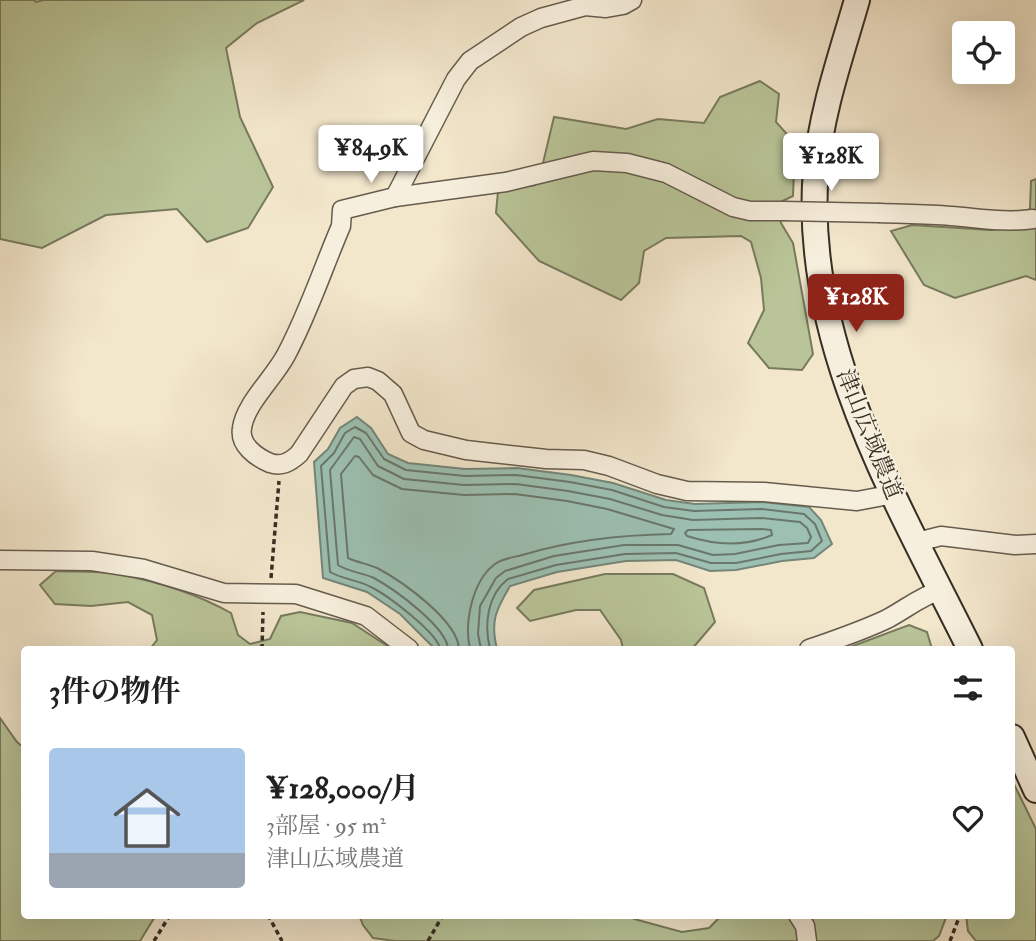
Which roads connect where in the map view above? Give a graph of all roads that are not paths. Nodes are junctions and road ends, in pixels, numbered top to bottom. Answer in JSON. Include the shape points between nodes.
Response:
{"nodes":[{"id":1,"x":632,"y":0,"type":"edge"},
{"id":2,"x":857,"y":0,"type":"edge"},
{"id":3,"x":395,"y":197,"type":"junction"},
{"id":4,"x":1033,"y":219,"type":"dead end"},
{"id":5,"x":894,"y":494,"type":"junction"},
{"id":6,"x":917,"y":542,"type":"junction"},
{"id":7,"x":1036,"y":544,"type":"edge"},
{"id":8,"x":0,"y":560,"type":"edge"},
{"id":9,"x":941,"y":590,"type":"junction"},
{"id":10,"x":405,"y":646,"type":"edge"},
{"id":11,"x":818,"y":646,"type":"edge"},
{"id":12,"x":969,"y":646,"type":"edge"},
{"id":13,"x":1015,"y":744,"type":"edge"},
{"id":14,"x":1036,"y":790,"type":"edge"},
{"id":15,"x":801,"y":919,"type":"edge"},
{"id":16,"x":807,"y":941,"type":"edge"}],
"edges":[{"from":1,"to":3,"type":"street","via":[[541,18],[470,61],[456,79]]},
{"from":2,"to":5,"type":"street","name":"津山広域農道","via":[[828,98],[816,170],[815,235],[819,279],[833,337],[854,401]]},
{"from":3,"to":4,"type":"street","bridge":true,"via":[[506,182],[593,161],[628,163],[666,173],[750,211],[1015,222]]},
{"from":3,"to":5,"type":"street","via":[[342,210],[341,226],[288,352],[245,416],[241,429],[251,452],[279,465],[290,462],[344,386],[368,377],[393,394],[411,433],[444,445],[584,460],[687,491],[764,492],[857,502]]},
{"from":5,"to":6,"type":"street","name":"津山広域農道"},
{"from":6,"to":7,"type":"street","via":[[941,536]]},
{"from":6,"to":9,"type":"street","name":"津山広域農道"},
{"from":8,"to":10,"type":"street","via":[[92,561],[144,569],[224,593],[296,594],[366,616]]},
{"from":9,"to":11,"type":"street","via":[[861,631]]},
{"from":9,"to":12,"type":"street","name":"津山広域農道"},
{"from":13,"to":14,"type":"street"},
{"from":15,"to":16,"type":"street"}]}
